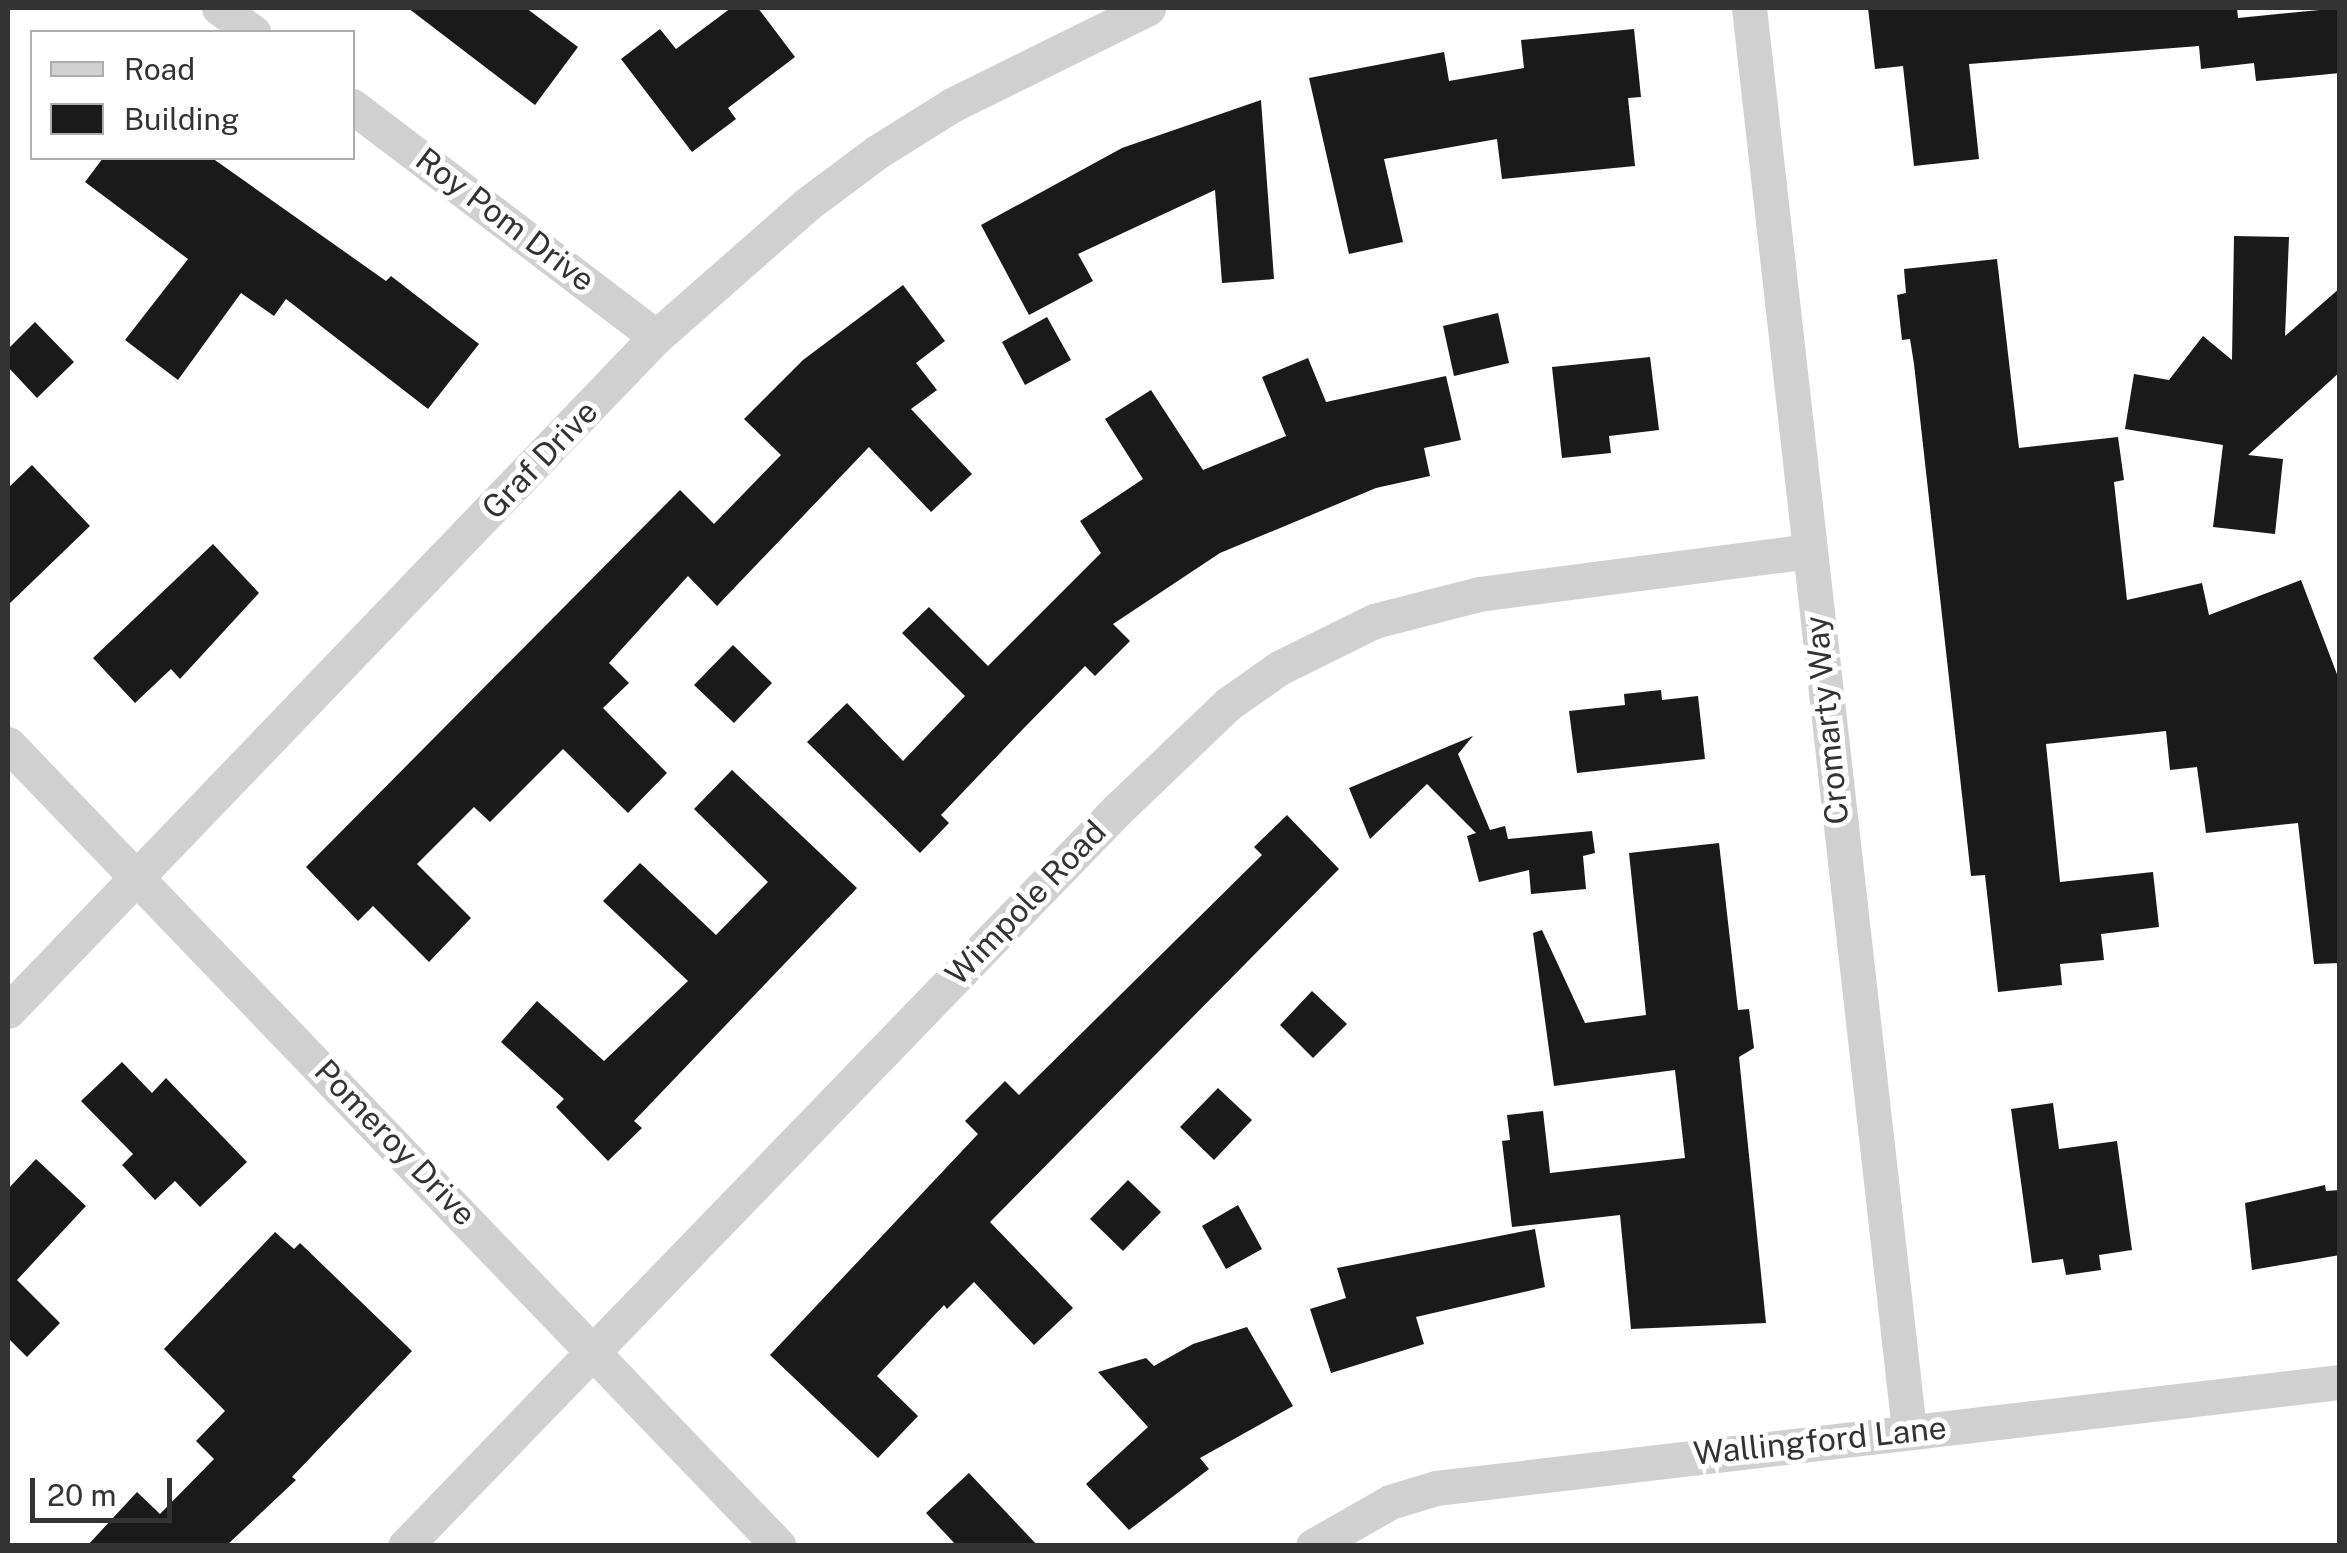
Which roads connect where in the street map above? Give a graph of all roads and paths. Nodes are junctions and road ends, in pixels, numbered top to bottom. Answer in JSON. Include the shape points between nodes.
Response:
{"nodes":[{"id":1,"x":219,"y":8,"type":"edge"},
{"id":2,"x":1148,"y":8,"type":"edge"},
{"id":3,"x":1748,"y":8,"type":"edge"},
{"id":4,"x":249,"y":30,"type":"edge"},
{"id":5,"x":355,"y":108,"type":"edge"},
{"id":6,"x":656,"y":336,"type":"junction"},
{"id":7,"x":1808,"y":551,"type":"junction"},
{"id":8,"x":8,"y":744,"type":"edge"},
{"id":9,"x":137,"y":876,"type":"junction"},
{"id":10,"x":8,"y":1011,"type":"edge"},
{"id":11,"x":594,"y":1351,"type":"junction"},
{"id":12,"x":2340,"y":1382,"type":"edge"},
{"id":13,"x":1909,"y":1431,"type":"junction"},
{"id":14,"x":405,"y":1546,"type":"edge"},
{"id":15,"x":780,"y":1546,"type":"edge"},
{"id":16,"x":1313,"y":1546,"type":"edge"}],
"edges":[{"from":1,"to":4,"type":"street"},
{"from":2,"to":6,"type":"street","name":"Graf Drive","via":[[952,105],[877,152]]},
{"from":3,"to":7,"type":"street","name":"Cromarty Way"},
{"from":5,"to":6,"type":"street","name":"Roy Pom Drive"},
{"from":6,"to":9,"type":"street","name":"Graf Drive"},
{"from":7,"to":11,"type":"street","name":"Wimpole Road","via":[[1480,594],[1374,621],[1279,668],[1228,704],[1116,810]]},
{"from":7,"to":13,"type":"street","name":"Cromarty Way"},
{"from":8,"to":9,"type":"street","name":"Pomeroy Drive"},
{"from":9,"to":10,"type":"street","name":"Graf Drive"},
{"from":9,"to":11,"type":"street","name":"Pomeroy Drive"},
{"from":11,"to":14,"type":"street","name":"Wimpole Road"},
{"from":11,"to":15,"type":"street","name":"Pomeroy Drive"},
{"from":12,"to":13,"type":"street","name":"Wallingford Lane"},
{"from":13,"to":16,"type":"street","name":"Wallingford Lane","via":[[1436,1488],[1390,1502]]}]}
